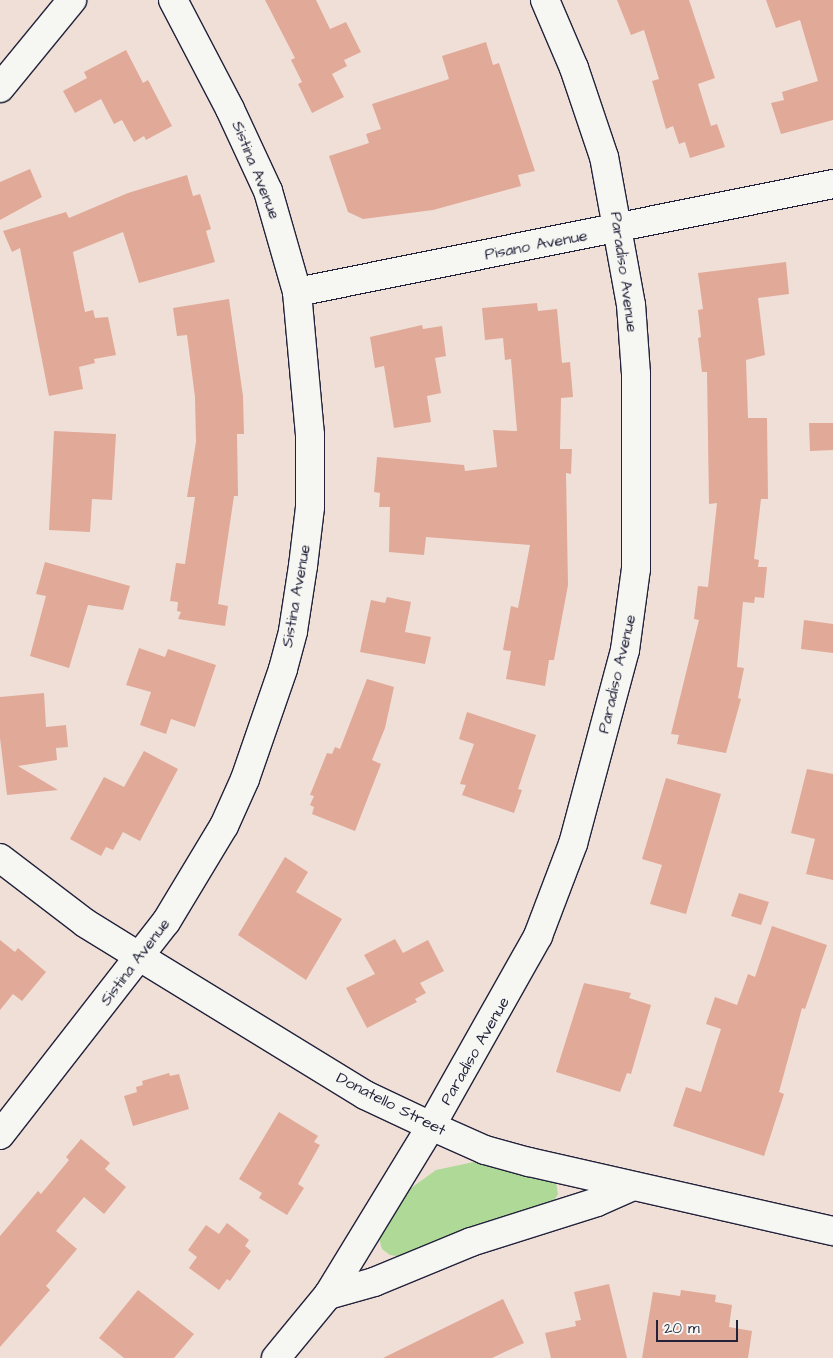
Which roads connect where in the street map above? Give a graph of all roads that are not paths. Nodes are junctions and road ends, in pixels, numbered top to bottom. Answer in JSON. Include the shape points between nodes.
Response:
{"nodes":[{"id":1,"x":72,"y":0,"type":"edge"},
{"id":2,"x":172,"y":0,"type":"edge"},
{"id":3,"x":545,"y":0,"type":"edge"},
{"id":4,"x":0,"y":88,"type":"edge"},
{"id":5,"x":833,"y":184,"type":"edge"},
{"id":6,"x":619,"y":228,"type":"junction"},
{"id":7,"x":297,"y":292,"type":"junction"},
{"id":8,"x":0,"y":858,"type":"edge"},
{"id":9,"x":140,"y":957,"type":"junction"},
{"id":10,"x":431,"y":1126,"type":"junction"},
{"id":11,"x":0,"y":1135,"type":"edge"},
{"id":12,"x":633,"y":1186,"type":"junction"},
{"id":13,"x":833,"y":1231,"type":"edge"},
{"id":14,"x":328,"y":1295,"type":"junction"},
{"id":15,"x":276,"y":1358,"type":"edge"}],
"edges":[{"from":1,"to":4,"type":"street"},
{"from":2,"to":7,"type":"street","name":"Sistina Avenue","via":[[230,109],[268,191]]},
{"from":3,"to":6,"type":"street","name":"Paradiso Avenue","via":[[588,107],[604,157]]},
{"from":5,"to":6,"type":"street","name":"Pisano Avenue"},
{"from":6,"to":7,"type":"street","name":"Pisano Avenue"},
{"from":6,"to":10,"type":"street","name":"Paradiso Avenue","via":[[631,305],[636,374],[636,569],[625,650],[596,764],[558,890],[514,983]]},
{"from":7,"to":9,"type":"street","name":"Sistina Avenue","via":[[310,435],[310,498],[293,631],[267,718],[224,826],[192,881]]},
{"from":8,"to":9,"type":"street","name":"Donatello Street","via":[[85,923]]},
{"from":9,"to":10,"type":"street","name":"Donatello Street","via":[[366,1094]]},
{"from":9,"to":11,"type":"street","name":"Sistina Avenue"},
{"from":10,"to":12,"type":"street","name":"Donatello Street","via":[[507,1156]]},
{"from":10,"to":14,"type":"street","name":"Paradiso Avenue"},
{"from":12,"to":13,"type":"street","name":"Donatello Street"},
{"from":12,"to":14,"type":"street","via":[[597,1202],[471,1242],[374,1282]]},
{"from":14,"to":15,"type":"street","name":"Paradiso Avenue"}]}
